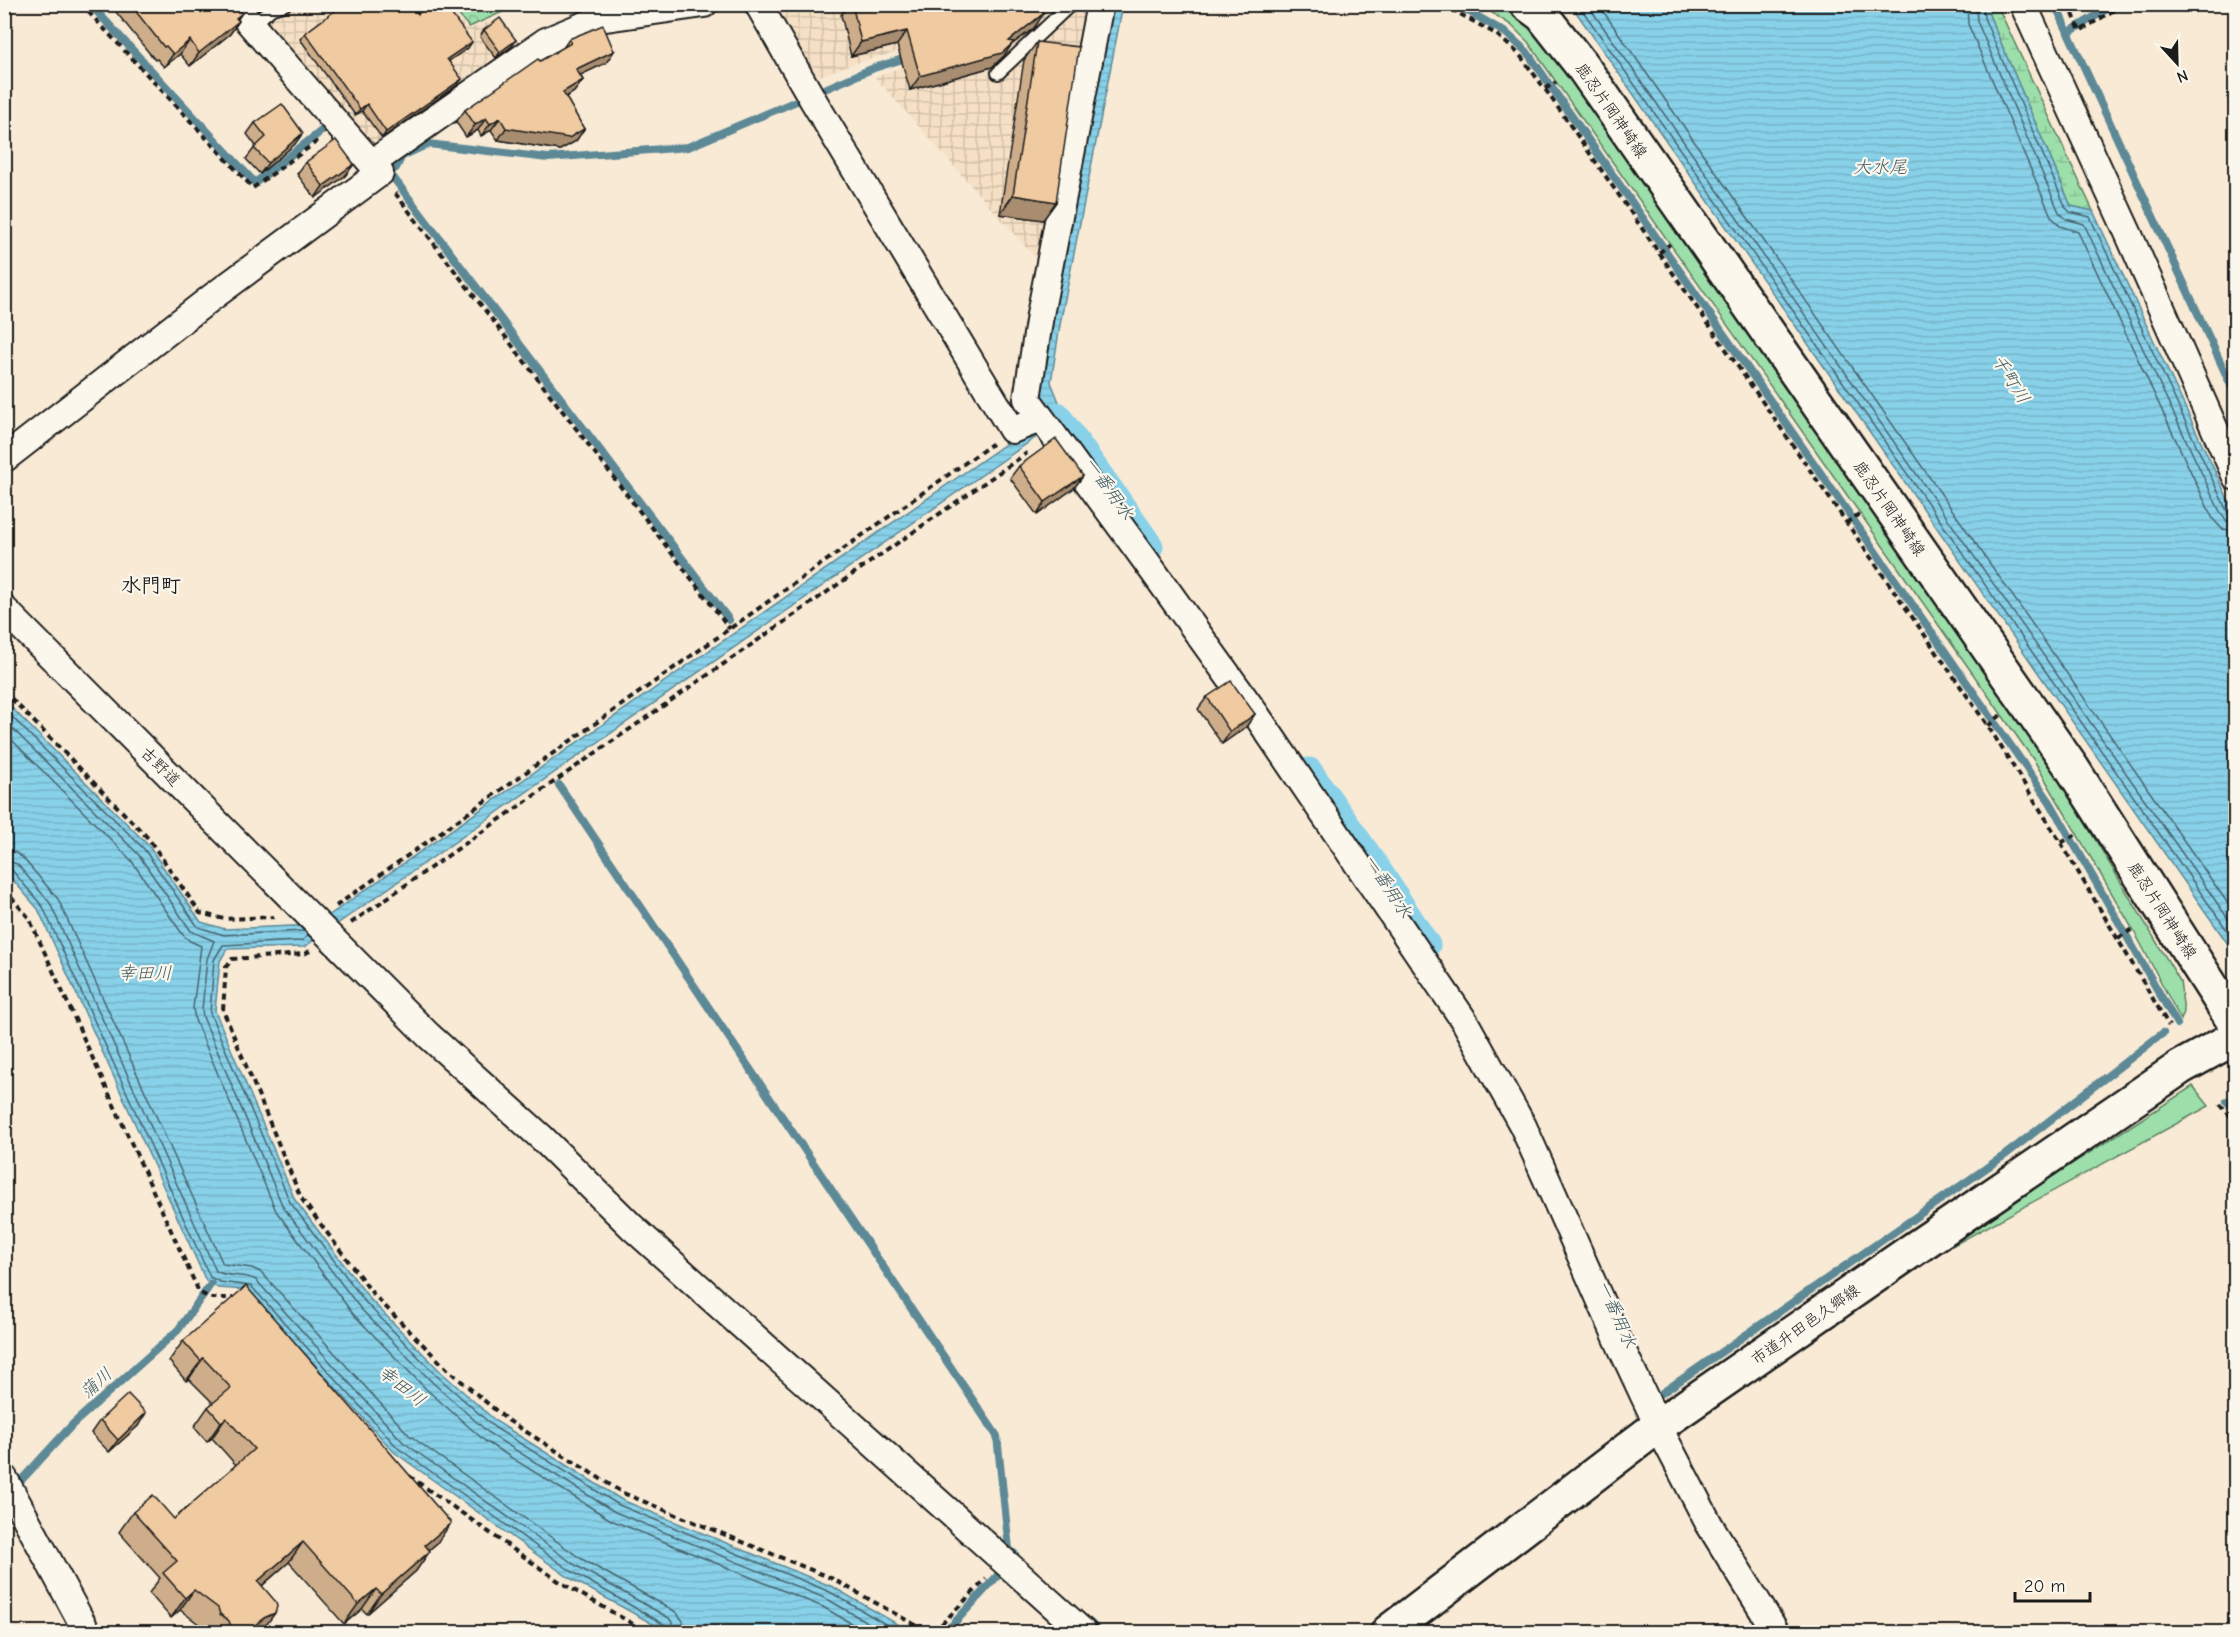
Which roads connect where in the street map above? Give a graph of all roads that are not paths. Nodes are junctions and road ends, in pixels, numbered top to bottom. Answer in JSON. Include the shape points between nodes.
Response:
{"nodes":[{"id":1,"x":233,"y":4,"type":"edge"},
{"id":2,"x":285,"y":4,"type":"edge"},
{"id":3,"x":704,"y":4,"type":"edge"},
{"id":4,"x":758,"y":4,"type":"edge"},
{"id":5,"x":1071,"y":4,"type":"edge"},
{"id":6,"x":1100,"y":4,"type":"edge"},
{"id":7,"x":1527,"y":4,"type":"edge"},
{"id":8,"x":2023,"y":4,"type":"edge"},
{"id":9,"x":251,"y":26,"type":"junction"},
{"id":10,"x":998,"y":73,"type":"dead end"},
{"id":11,"x":376,"y":168,"type":"junction"},
{"id":12,"x":1044,"y":424,"type":"junction"},
{"id":13,"x":4,"y":459,"type":"edge"},
{"id":14,"x":2235,"y":477,"type":"edge"},
{"id":15,"x":4,"y":609,"type":"edge"},
{"id":16,"x":2235,"y":1025,"type":"edge"},
{"id":17,"x":2235,"y":1037,"type":"edge"},
{"id":18,"x":1658,"y":1426,"type":"junction"},
{"id":19,"x":9,"y":1487,"type":"edge"},
{"id":20,"x":87,"y":1632,"type":"edge"},
{"id":21,"x":1083,"y":1632,"type":"edge"},
{"id":22,"x":1388,"y":1632,"type":"edge"},
{"id":23,"x":1776,"y":1632,"type":"edge"}],
"edges":[{"from":1,"to":9,"type":"street"},
{"from":2,"to":9,"type":"lane","via":[[272,8]]},
{"from":3,"to":11,"type":"street","via":[[599,19],[546,41]]},
{"from":4,"to":12,"type":"street","via":[[1012,430]]},
{"from":5,"to":10,"type":"lane"},
{"from":6,"to":12,"type":"street","via":[[1027,399]]},
{"from":7,"to":16,"type":"main road","name":"鹿忍片岡神崎線","via":[[1542,15],[1582,66],[2058,748]]},
{"from":8,"to":14,"type":"street"},
{"from":9,"to":11,"type":"street"},
{"from":11,"to":13,"type":"street"},
{"from":12,"to":18,"type":"street","via":[[1255,713],[1465,1022],[1523,1126]]},
{"from":15,"to":21,"type":"street","name":"古野道","via":[[428,1035],[542,1138],[632,1227]]},
{"from":17,"to":18,"type":"main road","name":"市道升田邑久郷線","via":[[2181,1067]]},
{"from":18,"to":22,"type":"main road","name":"市道升田邑久郷線"},
{"from":18,"to":23,"type":"street","via":[[1709,1524]]},
{"from":19,"to":20,"type":"street"}]}
